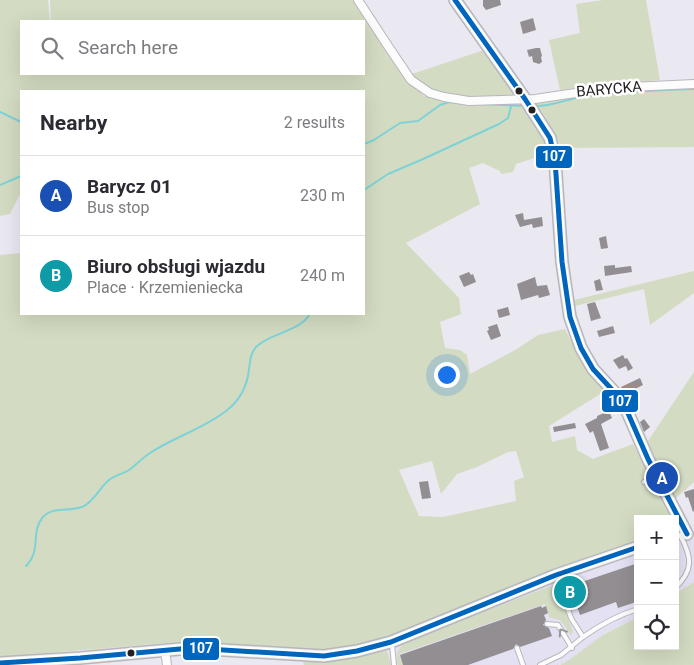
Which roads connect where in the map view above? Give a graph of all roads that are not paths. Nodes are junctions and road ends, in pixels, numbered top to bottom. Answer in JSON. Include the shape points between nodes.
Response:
{"nodes":[{"id":1,"x":358,"y":0,"type":"edge"},
{"id":2,"x":454,"y":0,"type":"edge"},
{"id":3,"x":694,"y":84,"type":"edge"},
{"id":4,"x":528,"y":104,"type":"junction"},
{"id":5,"x":657,"y":476,"type":"junction"},
{"id":6,"x":644,"y":482,"type":"dead end"},
{"id":7,"x":684,"y":534,"type":"edge"},
{"id":8,"x":634,"y":548,"type":"edge"},
{"id":9,"x":556,"y":575,"type":"junction"},
{"id":10,"x":679,"y":584,"type":"edge"},
{"id":11,"x":634,"y":611,"type":"edge"},
{"id":12,"x":547,"y":624,"type":"dead end"},
{"id":13,"x":583,"y":637,"type":"junction"},
{"id":14,"x":391,"y":642,"type":"junction"},
{"id":15,"x":516,"y":648,"type":"dead end"},
{"id":16,"x":572,"y":648,"type":"junction"},
{"id":17,"x":165,"y":650,"type":"junction"},
{"id":18,"x":0,"y":663,"type":"edge"},
{"id":19,"x":166,"y":665,"type":"edge"},
{"id":20,"x":394,"y":665,"type":"edge"},
{"id":21,"x":523,"y":665,"type":"edge"},
{"id":22,"x":540,"y":665,"type":"edge"}],
"edges":[{"from":1,"to":4,"type":"street","name":"BARYCKA","via":[[411,80],[430,93],[469,101]]},
{"from":2,"to":4,"type":"street"},
{"from":3,"to":4,"type":"street","name":"BARYCKA","via":[[609,88]]},
{"from":4,"to":5,"type":"street","via":[[550,138],[555,160],[562,262],[570,317],[592,369],[616,394]]},
{"from":5,"to":6,"type":"lane"},
{"from":5,"to":7,"type":"street"},
{"from":7,"to":10,"type":"lane","via":[[690,556],[689,566],[686,577]]},
{"from":8,"to":9,"type":"street"},
{"from":9,"to":13,"type":"lane"},
{"from":9,"to":14,"type":"street"},
{"from":11,"to":13,"type":"lane","via":[[598,626]]},
{"from":16,"to":12,"type":"lane","one_way":true,"via":[[558,625]]},
{"from":13,"to":16,"type":"lane"},
{"from":14,"to":17,"type":"street","via":[[324,656],[207,648]]},
{"from":14,"to":20,"type":"lane"},
{"from":15,"to":21,"type":"lane"},
{"from":16,"to":22,"type":"lane"},
{"from":17,"to":18,"type":"street"},
{"from":17,"to":19,"type":"street"}]}
